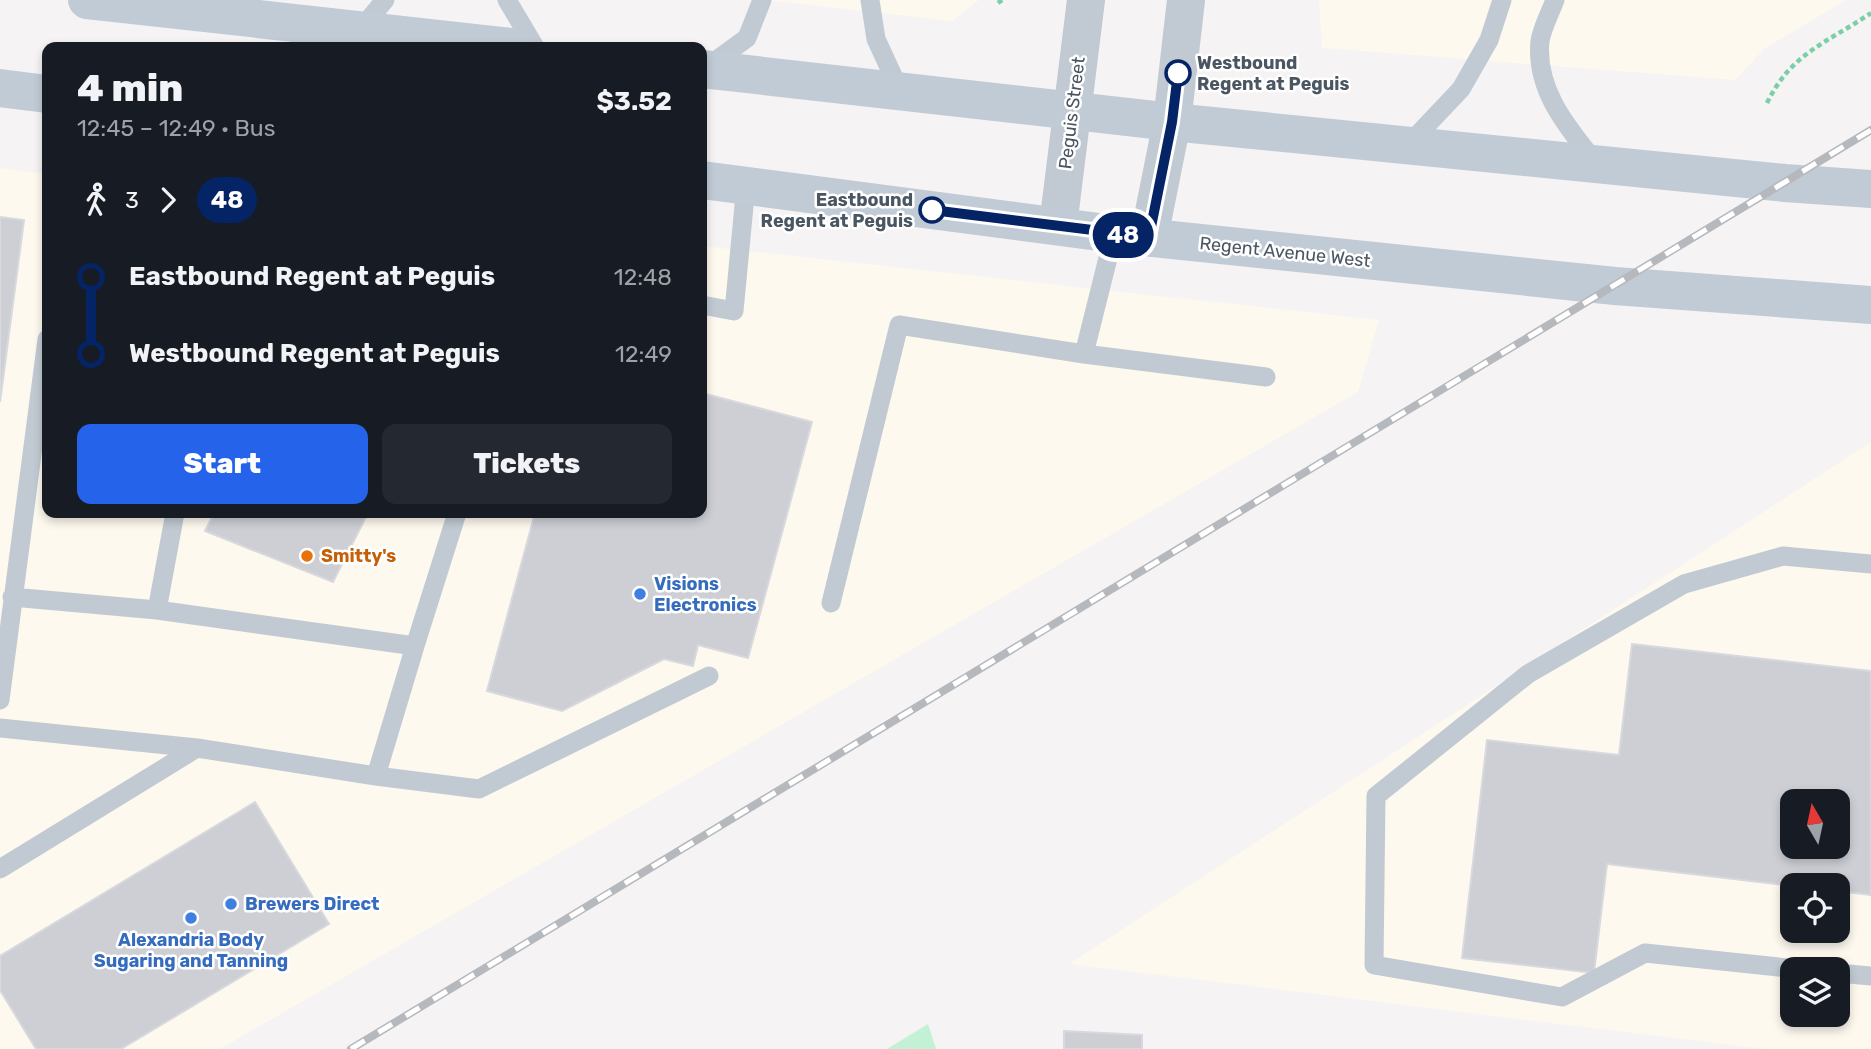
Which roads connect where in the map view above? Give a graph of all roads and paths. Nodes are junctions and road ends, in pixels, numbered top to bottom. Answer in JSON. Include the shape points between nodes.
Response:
{"nodes":[{"id":1,"x":87,"y":0,"type":"edge"},
{"id":2,"x":385,"y":0,"type":"edge"},
{"id":3,"x":507,"y":0,"type":"edge"},
{"id":4,"x":762,"y":0,"type":"edge"},
{"id":5,"x":870,"y":0,"type":"edge"},
{"id":6,"x":1086,"y":0,"type":"edge"},
{"id":7,"x":1186,"y":0,"type":"edge"},
{"id":8,"x":1503,"y":0,"type":"edge"},
{"id":9,"x":1555,"y":0,"type":"edge"},
{"id":10,"x":1871,"y":13,"type":"edge"},
{"id":11,"x":359,"y":31,"type":"junction"},
{"id":12,"x":464,"y":42,"type":"edge"},
{"id":13,"x":532,"y":42,"type":"edge"},
{"id":14,"x":707,"y":66,"type":"edge"},
{"id":15,"x":707,"y":69,"type":"edge"},
{"id":16,"x":0,"y":88,"type":"edge"},
{"id":17,"x":900,"y":91,"type":"junction"},
{"id":18,"x":42,"y":93,"type":"edge"},
{"id":19,"x":1766,"y":103,"type":"dead end"},
{"id":20,"x":1072,"y":111,"type":"junction"},
{"id":21,"x":1172,"y":122,"type":"junction"},
{"id":22,"x":1408,"y":145,"type":"junction"},
{"id":23,"x":1597,"y":164,"type":"junction"},
{"id":24,"x":707,"y":181,"type":"edge"},
{"id":25,"x":746,"y":185,"type":"junction"},
{"id":26,"x":1871,"y":189,"type":"edge"},
{"id":27,"x":1058,"y":226,"type":"junction"},
{"id":28,"x":1131,"y":236,"type":"junction"},
{"id":29,"x":1871,"y":305,"type":"edge"},
{"id":30,"x":707,"y":307,"type":"edge"},
{"id":31,"x":1084,"y":354,"type":"junction"},
{"id":32,"x":42,"y":376,"type":"edge"},
{"id":33,"x":1266,"y":377,"type":"dead end"},
{"id":34,"x":174,"y":518,"type":"edge"},
{"id":35,"x":455,"y":518,"type":"edge"},
{"id":36,"x":1871,"y":564,"type":"edge"},
{"id":37,"x":12,"y":597,"type":"junction"},
{"id":38,"x":831,"y":603,"type":"dead end"},
{"id":39,"x":157,"y":610,"type":"junction"},
{"id":40,"x":415,"y":646,"type":"junction"},
{"id":41,"x":709,"y":676,"type":"dead end"},
{"id":42,"x":0,"y":700,"type":"edge"},
{"id":43,"x":0,"y":728,"type":"edge"},
{"id":44,"x":197,"y":748,"type":"junction"},
{"id":45,"x":376,"y":776,"type":"junction"},
{"id":46,"x":0,"y":869,"type":"edge"},
{"id":47,"x":1780,"y":967,"type":"edge"},
{"id":48,"x":1850,"y":974,"type":"edge"},
{"id":49,"x":1871,"y":976,"type":"edge"}],
"edges":[{"from":1,"to":11,"type":"main road"},
{"from":2,"to":11,"type":"lane"},
{"from":3,"to":13,"type":"lane"},
{"from":4,"to":14,"type":"lane","via":[[747,38]]},
{"from":5,"to":17,"type":"lane","via":[[876,39]]},
{"from":6,"to":20,"type":"street","name":"Peguis Street"},
{"from":7,"to":21,"type":"street"},
{"from":8,"to":22,"type":"lane","via":[[1489,40],[1461,89]]},
{"from":9,"to":23,"type":"lane","via":[[1540,41],[1543,81],[1563,121]]},
{"from":10,"to":19,"type":"path","via":[[1791,66]]},
{"from":11,"to":12,"type":"main road"},
{"from":15,"to":17,"type":"main road"},
{"from":16,"to":18,"type":"main road"},
{"from":17,"to":20,"type":"main road"},
{"from":20,"to":21,"type":"main road"},
{"from":20,"to":27,"type":"street","name":"Peguis Street"},
{"from":21,"to":22,"type":"main road"},
{"from":21,"to":28,"type":"street"},
{"from":22,"to":23,"type":"main road"},
{"from":23,"to":26,"type":"main road"},
{"from":24,"to":25,"type":"main road","name":"Regent Avenue West"},
{"from":25,"to":27,"type":"main road","name":"Regent Avenue West"},
{"from":25,"to":30,"type":"lane","via":[[734,310]]},
{"from":27,"to":28,"type":"main road","name":"Regent Avenue West"},
{"from":28,"to":29,"type":"main road","name":"Regent Avenue West","via":[[1615,286]]},
{"from":28,"to":31,"type":"lane"},
{"from":31,"to":33,"type":"lane"},
{"from":31,"to":38,"type":"lane","via":[[899,326]]},
{"from":32,"to":37,"type":"lane"},
{"from":34,"to":39,"type":"lane"},
{"from":35,"to":40,"type":"lane"},
{"from":36,"to":47,"type":"lane","via":[[1783,556],[1684,584],[1528,674],[1376,796],[1374,965],[1563,997],[1645,953]]},
{"from":37,"to":39,"type":"lane"},
{"from":37,"to":42,"type":"lane"},
{"from":39,"to":40,"type":"lane"},
{"from":40,"to":45,"type":"lane"},
{"from":41,"to":45,"type":"lane","via":[[479,789]]},
{"from":43,"to":44,"type":"lane"},
{"from":44,"to":45,"type":"lane"},
{"from":44,"to":46,"type":"lane"},
{"from":48,"to":49,"type":"lane"}]}
